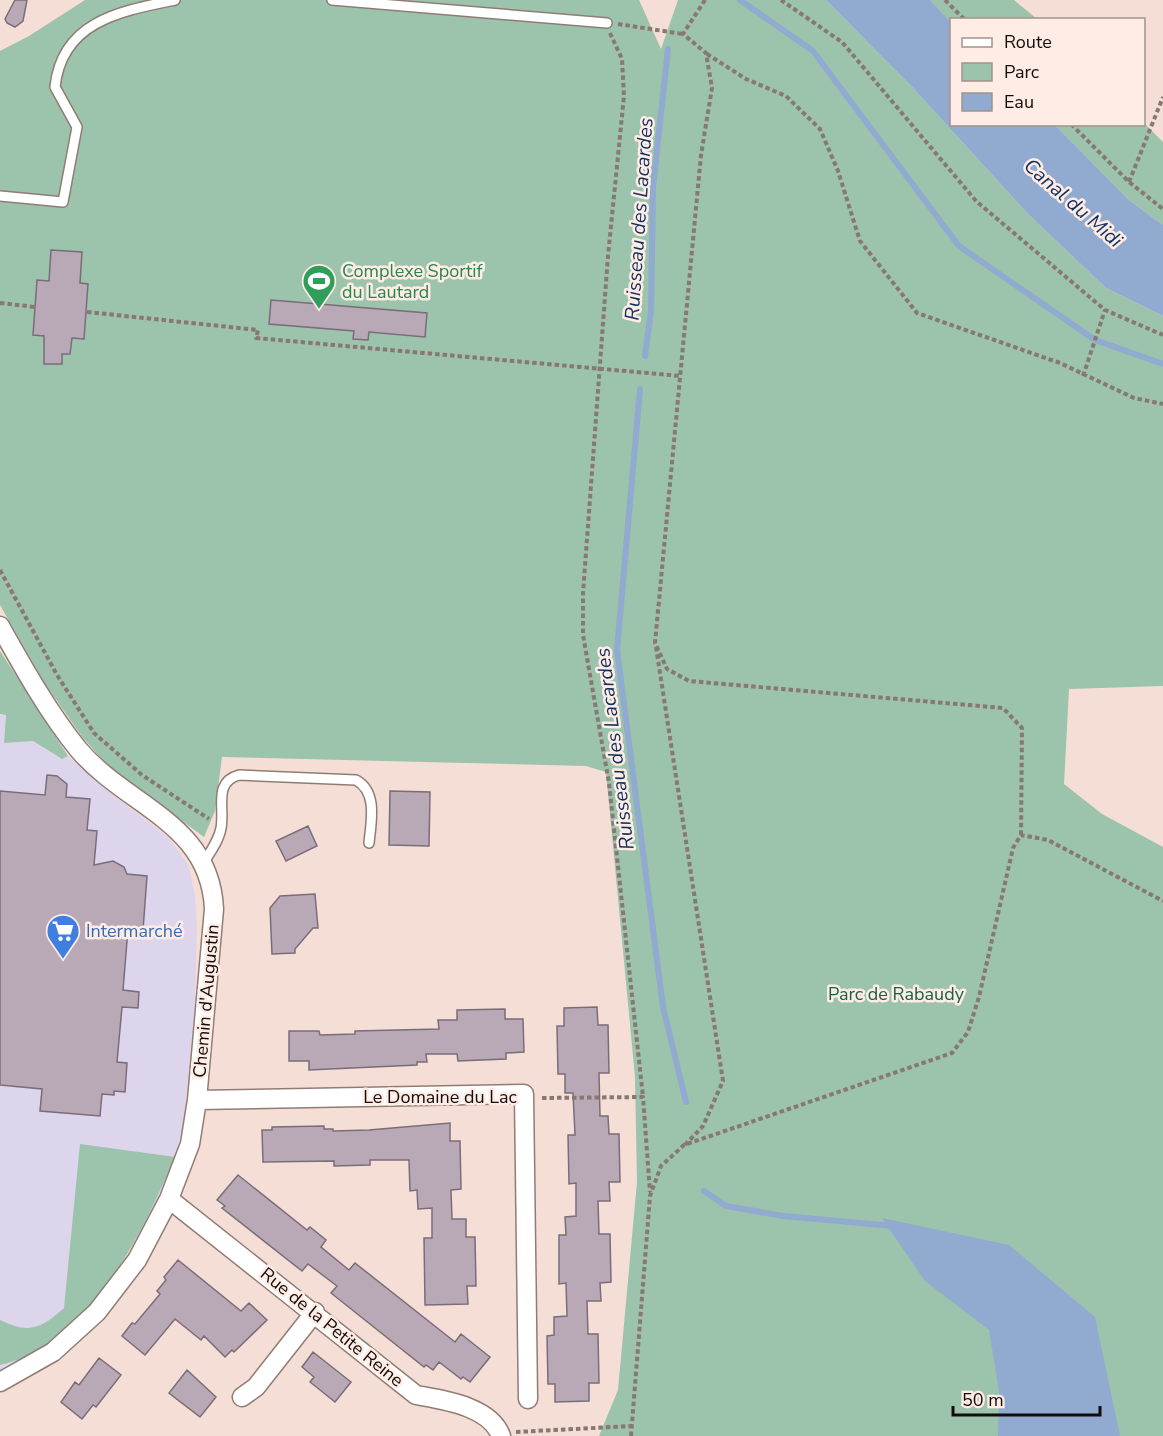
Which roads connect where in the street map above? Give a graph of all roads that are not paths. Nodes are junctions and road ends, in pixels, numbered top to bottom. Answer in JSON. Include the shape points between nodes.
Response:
{"nodes":[{"id":1,"x":175,"y":0,"type":"edge"},
{"id":2,"x":332,"y":0,"type":"edge"},
{"id":3,"x":607,"y":23,"type":"road end"},
{"id":4,"x":0,"y":196,"type":"edge"},
{"id":5,"x":0,"y":626,"type":"edge"},
{"id":6,"x":369,"y":843,"type":"dead end"},
{"id":7,"x":204,"y":862,"type":"junction"},
{"id":8,"x":197,"y":1100,"type":"junction"},
{"id":9,"x":169,"y":1199,"type":"junction"},
{"id":10,"x":315,"y":1312,"type":"junction"},
{"id":11,"x":0,"y":1382,"type":"edge"},
{"id":12,"x":242,"y":1397,"type":"dead end"},
{"id":13,"x":528,"y":1399,"type":"dead end"},
{"id":14,"x":501,"y":1434,"type":"edge"}],
"edges":[{"from":1,"to":4,"type":"lane","via":[[119,12],[82,32],[61,59],[55,87],[77,127],[63,202]]},
{"from":2,"to":3,"type":"lane"},
{"from":5,"to":7,"type":"street","name":"Chemin d'Augustin","via":[[78,748],[110,780],[180,832]]},
{"from":6,"to":7,"type":"lane","via":[[370,796],[365,785],[348,778],[233,777],[223,787],[222,827]]},
{"from":7,"to":8,"type":"street","name":"Chemin d'Augustin","via":[[214,909]]},
{"from":8,"to":9,"type":"street","name":"Chemin d'Augustin","via":[[190,1144]]},
{"from":8,"to":13,"type":"street","name":"Le Domaine du Lac","via":[[524,1094]]},
{"from":9,"to":10,"type":"street","name":"Rue de la Petite Reine"},
{"from":9,"to":11,"type":"street","name":"Chemin d'Augustin","via":[[137,1260],[97,1312],[52,1352]]},
{"from":10,"to":12,"type":"street","via":[[256,1387]]},
{"from":10,"to":14,"type":"street","name":"Rue de la Petite Reine","via":[[416,1395],[484,1415]]}]}
